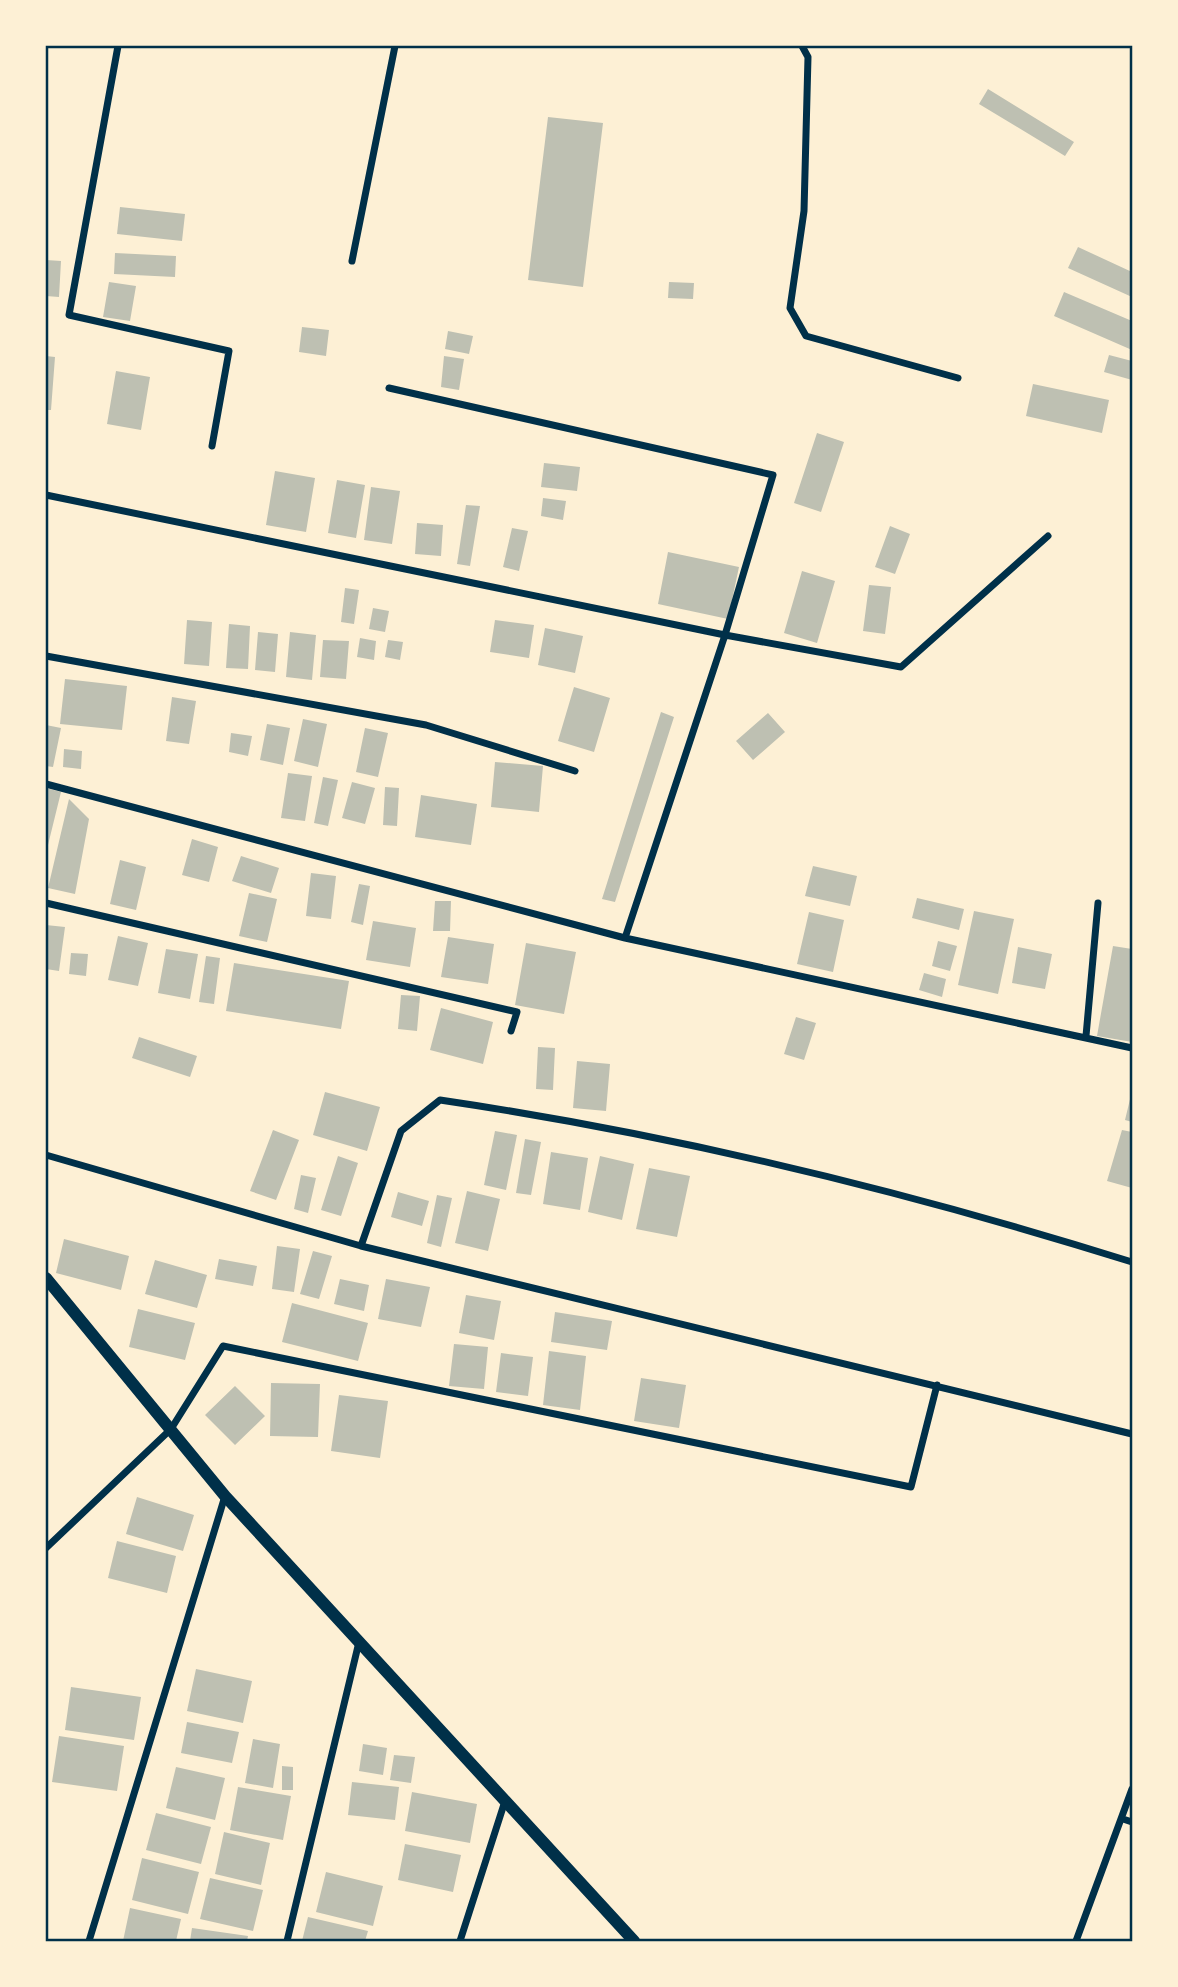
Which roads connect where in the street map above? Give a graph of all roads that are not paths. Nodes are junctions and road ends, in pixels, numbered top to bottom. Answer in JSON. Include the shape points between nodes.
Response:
{"nodes":[{"id":1,"x":118,"y":46,"type":"edge"},
{"id":2,"x":395,"y":46,"type":"edge"},
{"id":3,"x":803,"y":46,"type":"edge"},
{"id":4,"x":352,"y":261,"type":"dead end"},
{"id":5,"x":957,"y":378,"type":"dead end"},
{"id":6,"x":389,"y":388,"type":"dead end"},
{"id":7,"x":212,"y":446,"type":"dead end"},
{"id":8,"x":46,"y":495,"type":"edge"},
{"id":9,"x":1048,"y":536,"type":"dead end"},
{"id":10,"x":725,"y":635,"type":"junction"},
{"id":11,"x":46,"y":656,"type":"edge"},
{"id":12,"x":575,"y":771,"type":"dead end"},
{"id":13,"x":46,"y":784,"type":"edge"},
{"id":14,"x":46,"y":903,"type":"edge"},
{"id":15,"x":1098,"y":904,"type":"dead end"},
{"id":16,"x":625,"y":938,"type":"junction"},
{"id":17,"x":511,"y":1031,"type":"dead end"},
{"id":18,"x":1086,"y":1036,"type":"junction"},
{"id":19,"x":1132,"y":1048,"type":"edge"},
{"id":20,"x":46,"y":1154,"type":"edge"},
{"id":21,"x":361,"y":1246,"type":"junction"},
{"id":22,"x":1132,"y":1262,"type":"edge"},
{"id":23,"x":46,"y":1278,"type":"edge"},
{"id":24,"x":937,"y":1385,"type":"junction"},
{"id":25,"x":171,"y":1429,"type":"junction"},
{"id":26,"x":1132,"y":1434,"type":"edge"},
{"id":27,"x":225,"y":1496,"type":"junction"},
{"id":28,"x":46,"y":1548,"type":"edge"},
{"id":29,"x":359,"y":1641,"type":"junction"},
{"id":30,"x":1132,"y":1789,"type":"edge"},
{"id":31,"x":505,"y":1801,"type":"junction"},
{"id":32,"x":1123,"y":1819,"type":"junction"},
{"id":33,"x":1132,"y":1822,"type":"edge"},
{"id":34,"x":89,"y":1941,"type":"edge"},
{"id":35,"x":287,"y":1941,"type":"edge"},
{"id":36,"x":460,"y":1941,"type":"edge"},
{"id":37,"x":634,"y":1941,"type":"edge"},
{"id":38,"x":1076,"y":1941,"type":"edge"}],
"edges":[{"from":1,"to":7,"type":"street","via":[[69,315],[229,351]]},
{"from":2,"to":4,"type":"street"},
{"from":3,"to":5,"type":"street","via":[[808,57],[804,211],[790,308],[806,336]]},
{"from":6,"to":10,"type":"street","via":[[772,475]]},
{"from":8,"to":10,"type":"street"},
{"from":9,"to":10,"type":"street","via":[[901,667]]},
{"from":10,"to":16,"type":"street"},
{"from":11,"to":12,"type":"street","via":[[426,726]]},
{"from":13,"to":16,"type":"street"},
{"from":14,"to":17,"type":"street","via":[[516,1012]]},
{"from":15,"to":18,"type":"street"},
{"from":16,"to":18,"type":"street"},
{"from":18,"to":19,"type":"street"},
{"from":20,"to":21,"type":"street"},
{"from":21,"to":22,"type":"street","via":[[401,1131],[440,1100],[779,1165]]},
{"from":21,"to":24,"type":"street"},
{"from":23,"to":25,"type":"street"},
{"from":24,"to":25,"type":"street","via":[[911,1487],[223,1346]]},
{"from":24,"to":26,"type":"street"},
{"from":25,"to":27,"type":"street"},
{"from":25,"to":28,"type":"street"},
{"from":27,"to":29,"type":"street"},
{"from":27,"to":34,"type":"street"},
{"from":29,"to":31,"type":"street"},
{"from":29,"to":35,"type":"street"},
{"from":30,"to":32,"type":"street"},
{"from":31,"to":36,"type":"street"},
{"from":31,"to":37,"type":"street"},
{"from":32,"to":33,"type":"street"},
{"from":32,"to":38,"type":"street"}]}
